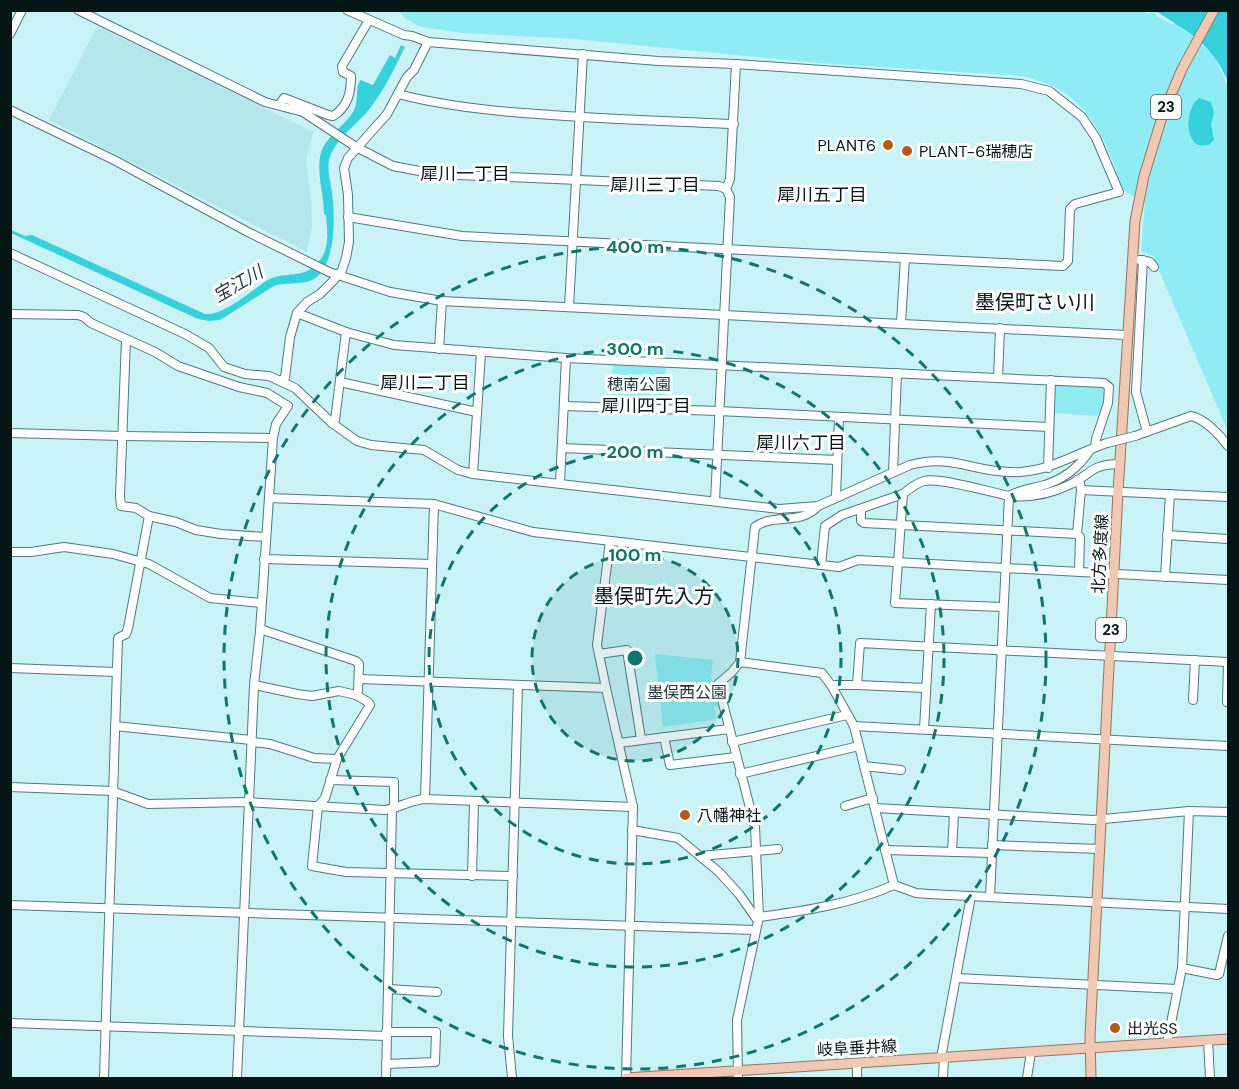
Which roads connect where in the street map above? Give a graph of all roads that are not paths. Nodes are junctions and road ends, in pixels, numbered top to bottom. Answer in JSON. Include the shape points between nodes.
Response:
{"nodes":[{"id":1,"x":22,"y":10,"type":"edge"},
{"id":2,"x":78,"y":10,"type":"edge"},
{"id":3,"x":347,"y":10,"type":"edge"},
{"id":4,"x":1214,"y":10,"type":"edge"},
{"id":5,"x":369,"y":20,"type":"junction"},
{"id":6,"x":10,"y":34,"type":"edge"},
{"id":7,"x":428,"y":42,"type":"junction"},
{"id":8,"x":583,"y":54,"type":"junction"},
{"id":9,"x":736,"y":64,"type":"junction"},
{"id":10,"x":398,"y":94,"type":"junction"},
{"id":11,"x":279,"y":105,"type":"junction"},
{"id":12,"x":10,"y":110,"type":"edge"},
{"id":13,"x":578,"y":117,"type":"junction"},
{"id":14,"x":734,"y":124,"type":"junction"},
{"id":15,"x":354,"y":145,"type":"junction"},
{"id":16,"x":575,"y":179,"type":"junction"},
{"id":17,"x":726,"y":189,"type":"junction"},
{"id":18,"x":348,"y":217,"type":"junction"},
{"id":19,"x":572,"y":241,"type":"junction"},
{"id":20,"x":727,"y":249,"type":"junction"},
{"id":21,"x":10,"y":253,"type":"edge"},
{"id":22,"x":905,"y":258,"type":"junction"},
{"id":23,"x":1132,"y":259,"type":"junction"},
{"id":24,"x":1143,"y":260,"type":"junction"},
{"id":25,"x":1154,"y":267,"type":"dead end"},
{"id":26,"x":338,"y":275,"type":"junction"},
{"id":27,"x":442,"y":301,"type":"junction"},
{"id":28,"x":569,"y":307,"type":"junction"},
{"id":29,"x":297,"y":313,"type":"junction"},
{"id":30,"x":10,"y":314,"type":"edge"},
{"id":31,"x":724,"y":314,"type":"junction"},
{"id":32,"x":901,"y":323,"type":"junction"},
{"id":33,"x":1000,"y":328,"type":"junction"},
{"id":34,"x":346,"y":332,"type":"junction"},
{"id":35,"x":1126,"y":335,"type":"junction"},
{"id":36,"x":126,"y":339,"type":"junction"},
{"id":37,"x":440,"y":349,"type":"junction"},
{"id":38,"x":481,"y":353,"type":"junction"},
{"id":39,"x":566,"y":358,"type":"junction"},
{"id":40,"x":721,"y":364,"type":"junction"},
{"id":41,"x":897,"y":373,"type":"junction"},
{"id":42,"x":998,"y":378,"type":"junction"},
{"id":43,"x":281,"y":380,"type":"junction"},
{"id":44,"x":1051,"y":380,"type":"junction"},
{"id":45,"x":340,"y":382,"type":"junction"},
{"id":46,"x":564,"y":406,"type":"junction"},
{"id":47,"x":719,"y":411,"type":"junction"},
{"id":48,"x":477,"y":412,"type":"junction"},
{"id":49,"x":839,"y":417,"type":"junction"},
{"id":50,"x":895,"y":420,"type":"junction"},
{"id":51,"x":332,"y":423,"type":"junction"},
{"id":52,"x":1049,"y":427,"type":"junction"},
{"id":53,"x":1147,"y":432,"type":"junction"},
{"id":54,"x":10,"y":433,"type":"edge"},
{"id":55,"x":123,"y":436,"type":"junction"},
{"id":56,"x":273,"y":438,"type":"junction"},
{"id":57,"x":1228,"y":446,"type":"edge"},
{"id":58,"x":562,"y":448,"type":"junction"},
{"id":59,"x":1093,"y":448,"type":"junction"},
{"id":60,"x":717,"y":455,"type":"junction"},
{"id":61,"x":837,"y":459,"type":"junction"},
{"id":62,"x":1120,"y":464,"type":"junction"},
{"id":63,"x":1048,"y":468,"type":"junction"},
{"id":64,"x":893,"y":472,"type":"junction"},
{"id":65,"x":473,"y":474,"type":"junction"},
{"id":66,"x":1077,"y":480,"type":"junction"},
{"id":67,"x":560,"y":483,"type":"junction"},
{"id":68,"x":1081,"y":490,"type":"junction"},
{"id":69,"x":1118,"y":492,"type":"junction"},
{"id":70,"x":903,"y":494,"type":"junction"},
{"id":71,"x":1170,"y":494,"type":"junction"},
{"id":72,"x":836,"y":496,"type":"junction"},
{"id":73,"x":1009,"y":496,"type":"junction"},
{"id":74,"x":1228,"y":497,"type":"edge"},
{"id":75,"x":269,"y":498,"type":"junction"},
{"id":76,"x":715,"y":501,"type":"junction"},
{"id":77,"x":434,"y":504,"type":"junction"},
{"id":78,"x":818,"y":506,"type":"junction"},
{"id":79,"x":861,"y":509,"type":"junction"},
{"id":80,"x":149,"y":516,"type":"junction"},
{"id":81,"x":900,"y":525,"type":"junction"},
{"id":82,"x":1007,"y":530,"type":"junction"},
{"id":83,"x":1077,"y":534,"type":"junction"},
{"id":84,"x":1167,"y":535,"type":"junction"},
{"id":85,"x":265,"y":537,"type":"junction"},
{"id":86,"x":1228,"y":539,"type":"edge"},
{"id":87,"x":610,"y":541,"type":"junction"},
{"id":88,"x":10,"y":552,"type":"edge"},
{"id":89,"x":752,"y":558,"type":"junction"},
{"id":90,"x":264,"y":559,"type":"junction"},
{"id":91,"x":140,"y":561,"type":"junction"},
{"id":92,"x":897,"y":562,"type":"junction"},
{"id":93,"x":432,"y":564,"type":"junction"},
{"id":94,"x":821,"y":565,"type":"junction"},
{"id":95,"x":1005,"y":568,"type":"junction"},
{"id":96,"x":1078,"y":572,"type":"junction"},
{"id":97,"x":1114,"y":574,"type":"junction"},
{"id":98,"x":1165,"y":577,"type":"junction"},
{"id":99,"x":1228,"y":580,"type":"edge"},
{"id":100,"x":261,"y":603,"type":"junction"},
{"id":101,"x":931,"y":604,"type":"junction"},
{"id":102,"x":1003,"y":607,"type":"junction"},
{"id":103,"x":260,"y":631,"type":"junction"},
{"id":104,"x":929,"y":647,"type":"junction"},
{"id":105,"x":1002,"y":651,"type":"junction"},
{"id":106,"x":599,"y":654,"type":"junction"},
{"id":107,"x":1109,"y":656,"type":"junction"},
{"id":108,"x":1195,"y":660,"type":"junction"},
{"id":109,"x":740,"y":662,"type":"junction"},
{"id":110,"x":1228,"y":662,"type":"edge"},
{"id":111,"x":10,"y":668,"type":"edge"},
{"id":112,"x":116,"y":672,"type":"junction"},
{"id":113,"x":359,"y":679,"type":"junction"},
{"id":114,"x":428,"y":682,"type":"junction"},
{"id":115,"x":254,"y":685,"type":"junction"},
{"id":116,"x":831,"y":685,"type":"junction"},
{"id":117,"x":519,"y":686,"type":"junction"},
{"id":118,"x":857,"y":686,"type":"junction"},
{"id":119,"x":606,"y":688,"type":"junction"},
{"id":120,"x":925,"y":688,"type":"junction"},
{"id":121,"x":356,"y":695,"type":"junction"},
{"id":122,"x":1193,"y":700,"type":"dead end"},
{"id":123,"x":1227,"y":702,"type":"dead end"},
{"id":124,"x":847,"y":715,"type":"junction"},
{"id":125,"x":115,"y":726,"type":"junction"},
{"id":126,"x":854,"y":726,"type":"junction"},
{"id":127,"x":729,"y":729,"type":"junction"},
{"id":128,"x":924,"y":729,"type":"junction"},
{"id":129,"x":998,"y":733,"type":"junction"},
{"id":130,"x":664,"y":737,"type":"junction"},
{"id":131,"x":641,"y":739,"type":"junction"},
{"id":132,"x":1105,"y":739,"type":"junction"},
{"id":133,"x":251,"y":741,"type":"junction"},
{"id":134,"x":732,"y":742,"type":"junction"},
{"id":135,"x":619,"y":743,"type":"junction"},
{"id":136,"x":859,"y":746,"type":"junction"},
{"id":137,"x":1228,"y":746,"type":"edge"},
{"id":138,"x":736,"y":757,"type":"junction"},
{"id":139,"x":337,"y":759,"type":"junction"},
{"id":140,"x":864,"y":766,"type":"junction"},
{"id":141,"x":901,"y":770,"type":"dead end"},
{"id":142,"x":740,"y":774,"type":"junction"},
{"id":143,"x":330,"y":780,"type":"junction"},
{"id":144,"x":10,"y":787,"type":"edge"},
{"id":145,"x":112,"y":791,"type":"junction"},
{"id":146,"x":873,"y":798,"type":"junction"},
{"id":147,"x":425,"y":800,"type":"junction"},
{"id":148,"x":474,"y":801,"type":"junction"},
{"id":149,"x":248,"y":802,"type":"junction"},
{"id":150,"x":515,"y":802,"type":"junction"},
{"id":151,"x":318,"y":806,"type":"junction"},
{"id":152,"x":846,"y":806,"type":"dead end"},
{"id":153,"x":633,"y":807,"type":"junction"},
{"id":154,"x":393,"y":808,"type":"junction"},
{"id":155,"x":876,"y":808,"type":"junction"},
{"id":156,"x":1189,"y":811,"type":"junction"},
{"id":157,"x":1228,"y":812,"type":"edge"},
{"id":158,"x":954,"y":813,"type":"junction"},
{"id":159,"x":994,"y":815,"type":"junction"},
{"id":160,"x":1101,"y":820,"type":"junction"},
{"id":161,"x":632,"y":830,"type":"junction"},
{"id":162,"x":778,"y":849,"type":"dead end"},
{"id":163,"x":992,"y":849,"type":"junction"},
{"id":164,"x":1100,"y":849,"type":"junction"},
{"id":165,"x":885,"y":850,"type":"junction"},
{"id":166,"x":757,"y":851,"type":"junction"},
{"id":167,"x":952,"y":852,"type":"junction"},
{"id":168,"x":700,"y":856,"type":"junction"},
{"id":169,"x":391,"y":874,"type":"junction"},
{"id":170,"x":472,"y":876,"type":"junction"},
{"id":171,"x":513,"y":876,"type":"junction"},
{"id":172,"x":894,"y":885,"type":"junction"},
{"id":173,"x":970,"y":896,"type":"junction"},
{"id":174,"x":990,"y":897,"type":"junction"},
{"id":175,"x":1097,"y":903,"type":"junction"},
{"id":176,"x":10,"y":905,"type":"edge"},
{"id":177,"x":1185,"y":907,"type":"junction"},
{"id":178,"x":109,"y":909,"type":"junction"},
{"id":179,"x":1228,"y":909,"type":"edge"},
{"id":180,"x":244,"y":913,"type":"junction"},
{"id":181,"x":390,"y":918,"type":"junction"},
{"id":182,"x":758,"y":919,"type":"junction"},
{"id":183,"x":511,"y":921,"type":"junction"},
{"id":184,"x":629,"y":926,"type":"junction"},
{"id":185,"x":756,"y":930,"type":"junction"},
{"id":186,"x":1228,"y":936,"type":"edge"},
{"id":187,"x":1227,"y":949,"type":"edge"},
{"id":188,"x":1182,"y":968,"type":"junction"},
{"id":189,"x":956,"y":978,"type":"junction"},
{"id":190,"x":1093,"y":985,"type":"junction"},
{"id":191,"x":388,"y":989,"type":"junction"},
{"id":192,"x":1177,"y":989,"type":"junction"},
{"id":193,"x":437,"y":992,"type":"dead end"},
{"id":194,"x":10,"y":1023,"type":"edge"},
{"id":195,"x":106,"y":1026,"type":"junction"},
{"id":196,"x":238,"y":1030,"type":"junction"},
{"id":197,"x":386,"y":1034,"type":"junction"},
{"id":198,"x":1228,"y":1039,"type":"edge"},
{"id":199,"x":1208,"y":1040,"type":"junction"},
{"id":200,"x":1167,"y":1043,"type":"junction"},
{"id":201,"x":1090,"y":1047,"type":"junction"},
{"id":202,"x":1030,"y":1052,"type":"junction"},
{"id":203,"x":942,"y":1058,"type":"junction"},
{"id":204,"x":857,"y":1063,"type":"junction"},
{"id":205,"x":386,"y":1065,"type":"junction"},
{"id":206,"x":737,"y":1074,"type":"edge"},
{"id":207,"x":104,"y":1078,"type":"edge"},
{"id":208,"x":237,"y":1078,"type":"edge"},
{"id":209,"x":386,"y":1078,"type":"edge"},
{"id":210,"x":512,"y":1078,"type":"edge"},
{"id":211,"x":626,"y":1078,"type":"edge"},
{"id":212,"x":857,"y":1078,"type":"edge"},
{"id":213,"x":942,"y":1078,"type":"edge"},
{"id":214,"x":1027,"y":1078,"type":"edge"},
{"id":215,"x":1090,"y":1078,"type":"edge"},
{"id":216,"x":1210,"y":1078,"type":"edge"}],
"edges":[{"from":1,"to":6,"type":"street"},
{"from":2,"to":11,"type":"street","via":[[265,102]]},
{"from":3,"to":5,"type":"street"},
{"from":4,"to":23,"type":"main road","name":"北方多度線","number":"23","via":[[1182,69],[1151,148],[1137,212]]},
{"from":5,"to":7,"type":"street"},
{"from":5,"to":11,"type":"street","via":[[342,66],[352,80],[348,101],[340,112],[328,115],[284,98]]},
{"from":7,"to":8,"type":"street"},
{"from":7,"to":10,"type":"street"},
{"from":8,"to":9,"type":"street"},
{"from":8,"to":13,"type":"street"},
{"from":9,"to":14,"type":"street"},
{"from":9,"to":22,"type":"street","via":[[1021,84],[1049,92],[1090,126],[1119,192],[1075,204],[1070,209],[1066,265]]},
{"from":10,"to":13,"type":"street","via":[[455,107]]},
{"from":10,"to":15,"type":"street","via":[[387,114]]},
{"from":11,"to":15,"type":"street","via":[[303,112]]},
{"from":12,"to":26,"type":"street"},
{"from":13,"to":14,"type":"street"},
{"from":13,"to":16,"type":"street"},
{"from":14,"to":17,"type":"street"},
{"from":15,"to":16,"type":"street","via":[[393,166],[435,174]]},
{"from":15,"to":18,"type":"street","via":[[344,168]]},
{"from":16,"to":17,"type":"street"},
{"from":16,"to":19,"type":"street"},
{"from":17,"to":20,"type":"street","via":[[730,197]]},
{"from":18,"to":19,"type":"street","via":[[462,236]]},
{"from":18,"to":26,"type":"street","via":[[349,242]]},
{"from":19,"to":20,"type":"street"},
{"from":19,"to":28,"type":"street"},
{"from":20,"to":22,"type":"street"},
{"from":20,"to":31,"type":"street"},
{"from":21,"to":43,"type":"street","via":[[185,334],[208,348],[224,367]]},
{"from":22,"to":32,"type":"street"},
{"from":23,"to":24,"type":"street"},
{"from":23,"to":35,"type":"main road","name":"北方多度線","number":"23"},
{"from":24,"to":25,"type":"street"},
{"from":24,"to":53,"type":"street","via":[[1136,392]]},
{"from":26,"to":27,"type":"street","via":[[390,292]]},
{"from":26,"to":29,"type":"street"},
{"from":27,"to":28,"type":"street"},
{"from":27,"to":37,"type":"street"},
{"from":28,"to":31,"type":"street"},
{"from":29,"to":34,"type":"street"},
{"from":29,"to":43,"type":"street","via":[[285,378]]},
{"from":30,"to":36,"type":"street","via":[[78,315]]},
{"from":31,"to":32,"type":"street"},
{"from":31,"to":40,"type":"street"},
{"from":32,"to":33,"type":"street"},
{"from":33,"to":35,"type":"street"},
{"from":33,"to":42,"type":"street"},
{"from":34,"to":37,"type":"street","via":[[394,345]]},
{"from":34,"to":45,"type":"street"},
{"from":35,"to":62,"type":"main road","name":"北方多度線","number":"23"},
{"from":36,"to":55,"type":"street"},
{"from":36,"to":56,"type":"street","via":[[178,366],[278,398],[288,406],[276,424]]},
{"from":37,"to":38,"type":"street"},
{"from":38,"to":39,"type":"street"},
{"from":38,"to":48,"type":"street"},
{"from":39,"to":40,"type":"street"},
{"from":39,"to":46,"type":"street"},
{"from":40,"to":41,"type":"street"},
{"from":40,"to":47,"type":"street"},
{"from":41,"to":42,"type":"street"},
{"from":41,"to":50,"type":"street"},
{"from":42,"to":44,"type":"street"},
{"from":43,"to":51,"type":"street"},
{"from":44,"to":52,"type":"street"},
{"from":44,"to":59,"type":"street","via":[[1104,383],[1109,387],[1108,403]]},
{"from":45,"to":48,"type":"street"},
{"from":45,"to":51,"type":"street"},
{"from":46,"to":47,"type":"street"},
{"from":46,"to":58,"type":"street"},
{"from":47,"to":49,"type":"street"},
{"from":47,"to":60,"type":"street"},
{"from":48,"to":65,"type":"street"},
{"from":49,"to":50,"type":"street"},
{"from":49,"to":61,"type":"street"},
{"from":50,"to":52,"type":"street"},
{"from":50,"to":64,"type":"street"},
{"from":51,"to":65,"type":"street","via":[[357,441],[424,450],[458,470]]},
{"from":52,"to":63,"type":"street"},
{"from":53,"to":57,"type":"street","via":[[1186,417],[1197,417]]},
{"from":53,"to":59,"type":"street","bridge":true},
{"from":54,"to":55,"type":"street"},
{"from":55,"to":56,"type":"street"},
{"from":55,"to":80,"type":"street","via":[[121,506],[136,508]]},
{"from":56,"to":75,"type":"street"},
{"from":58,"to":60,"type":"street"},
{"from":58,"to":67,"type":"street"},
{"from":59,"to":63,"type":"street"},
{"from":59,"to":73,"type":"street","via":[[1060,479]]},
{"from":60,"to":61,"type":"street"},
{"from":60,"to":76,"type":"street"},
{"from":61,"to":72,"type":"street"},
{"from":62,"to":66,"type":"street","via":[[1092,469]]},
{"from":62,"to":69,"type":"main road","name":"北方多度線","number":"23"},
{"from":63,"to":64,"type":"street","via":[[1010,472],[940,460]]},
{"from":64,"to":72,"type":"street"},
{"from":65,"to":67,"type":"street"},
{"from":66,"to":68,"type":"street"},
{"from":66,"to":73,"type":"street","via":[[1045,494]]},
{"from":67,"to":76,"type":"street"},
{"from":68,"to":69,"type":"street"},
{"from":68,"to":83,"type":"street"},
{"from":69,"to":71,"type":"street"},
{"from":69,"to":97,"type":"main road","name":"北方多度線","number":"23"},
{"from":70,"to":73,"type":"street","via":[[921,481],[943,480]]},
{"from":70,"to":79,"type":"street"},
{"from":70,"to":81,"type":"street"},
{"from":71,"to":74,"type":"street"},
{"from":71,"to":84,"type":"street"},
{"from":72,"to":78,"type":"street"},
{"from":73,"to":82,"type":"street"},
{"from":75,"to":77,"type":"street"},
{"from":75,"to":85,"type":"street"},
{"from":76,"to":78,"type":"street","via":[[779,509]]},
{"from":77,"to":87,"type":"street","via":[[533,531]]},
{"from":77,"to":93,"type":"street"},
{"from":78,"to":89,"type":"street","via":[[805,516],[758,524]]},
{"from":79,"to":81,"type":"street","via":[[864,523]]},
{"from":79,"to":94,"type":"street","via":[[825,526]]},
{"from":80,"to":85,"type":"street","via":[[196,530]]},
{"from":80,"to":91,"type":"street"},
{"from":81,"to":82,"type":"street"},
{"from":81,"to":92,"type":"street"},
{"from":82,"to":83,"type":"street"},
{"from":82,"to":95,"type":"street"},
{"from":83,"to":96,"type":"street"},
{"from":84,"to":86,"type":"street"},
{"from":84,"to":98,"type":"street"},
{"from":85,"to":90,"type":"street"},
{"from":87,"to":89,"type":"street"},
{"from":87,"to":106,"type":"street"},
{"from":88,"to":91,"type":"street","via":[[63,547]]},
{"from":89,"to":94,"type":"street"},
{"from":89,"to":109,"type":"street"},
{"from":90,"to":93,"type":"street"},
{"from":90,"to":100,"type":"street"},
{"from":91,"to":100,"type":"street","via":[[210,598]]},
{"from":91,"to":112,"type":"street","via":[[128,628],[118,638]]},
{"from":92,"to":94,"type":"street","via":[[858,560],[839,567]]},
{"from":92,"to":95,"type":"street"},
{"from":92,"to":101,"type":"street","via":[[895,603]]},
{"from":93,"to":114,"type":"street"},
{"from":95,"to":96,"type":"street"},
{"from":95,"to":102,"type":"street"},
{"from":96,"to":97,"type":"street"},
{"from":97,"to":98,"type":"street"},
{"from":97,"to":107,"type":"main road","name":"北方多度線","number":"23"},
{"from":98,"to":99,"type":"street"},
{"from":100,"to":103,"type":"street"},
{"from":101,"to":102,"type":"street"},
{"from":101,"to":104,"type":"street"},
{"from":102,"to":105,"type":"street"},
{"from":103,"to":113,"type":"street","via":[[356,661]]},
{"from":103,"to":115,"type":"street"},
{"from":104,"to":105,"type":"street"},
{"from":104,"to":118,"type":"street","via":[[860,644]]},
{"from":104,"to":120,"type":"street"},
{"from":105,"to":107,"type":"street"},
{"from":105,"to":129,"type":"street"},
{"from":106,"to":119,"type":"street"},
{"from":106,"to":131,"type":"street","via":[[627,650]]},
{"from":107,"to":108,"type":"street"},
{"from":107,"to":132,"type":"main road","name":"北方多度線","number":"23"},
{"from":108,"to":110,"type":"street"},
{"from":108,"to":122,"type":"street"},
{"from":109,"to":116,"type":"street","via":[[822,673]]},
{"from":109,"to":127,"type":"street","via":[[718,684]]},
{"from":110,"to":123,"type":"street"},
{"from":111,"to":112,"type":"street"},
{"from":112,"to":125,"type":"street"},
{"from":113,"to":114,"type":"street"},
{"from":113,"to":121,"type":"street"},
{"from":114,"to":117,"type":"street"},
{"from":114,"to":147,"type":"street"},
{"from":115,"to":121,"type":"street","via":[[312,696],[339,691]]},
{"from":115,"to":133,"type":"street"},
{"from":116,"to":118,"type":"street"},
{"from":116,"to":124,"type":"street"},
{"from":117,"to":119,"type":"street"},
{"from":117,"to":150,"type":"street"},
{"from":118,"to":120,"type":"street"},
{"from":119,"to":135,"type":"street"},
{"from":120,"to":128,"type":"street"},
{"from":121,"to":139,"type":"street","via":[[370,705]]},
{"from":124,"to":126,"type":"street"},
{"from":124,"to":134,"type":"street"},
{"from":125,"to":133,"type":"street"},
{"from":125,"to":145,"type":"street"},
{"from":126,"to":128,"type":"street"},
{"from":126,"to":136,"type":"street"},
{"from":127,"to":130,"type":"street"},
{"from":127,"to":134,"type":"street"},
{"from":128,"to":129,"type":"street"},
{"from":129,"to":132,"type":"street"},
{"from":129,"to":159,"type":"street"},
{"from":130,"to":131,"type":"street"},
{"from":130,"to":138,"type":"street","via":[[670,765]]},
{"from":131,"to":135,"type":"street"},
{"from":132,"to":137,"type":"street"},
{"from":132,"to":160,"type":"main road","name":"北方多度線","number":"23"},
{"from":133,"to":139,"type":"street","via":[[314,758]]},
{"from":133,"to":149,"type":"street"},
{"from":134,"to":138,"type":"street"},
{"from":135,"to":153,"type":"street"},
{"from":136,"to":140,"type":"street"},
{"from":136,"to":142,"type":"street"},
{"from":138,"to":142,"type":"street"},
{"from":139,"to":143,"type":"street"},
{"from":140,"to":141,"type":"street"},
{"from":140,"to":146,"type":"street"},
{"from":142,"to":166,"type":"street","via":[[755,827]]},
{"from":143,"to":151,"type":"street","via":[[325,798]]},
{"from":143,"to":154,"type":"street","via":[[394,783]]},
{"from":144,"to":145,"type":"street"},
{"from":145,"to":149,"type":"street","via":[[148,804]]},
{"from":145,"to":178,"type":"street"},
{"from":146,"to":152,"type":"street"},
{"from":146,"to":155,"type":"street"},
{"from":147,"to":148,"type":"street"},
{"from":147,"to":154,"type":"street","via":[[412,800]]},
{"from":148,"to":150,"type":"street"},
{"from":148,"to":170,"type":"street"},
{"from":149,"to":151,"type":"street"},
{"from":149,"to":180,"type":"street"},
{"from":150,"to":153,"type":"street"},
{"from":150,"to":171,"type":"street"},
{"from":151,"to":154,"type":"street"},
{"from":151,"to":169,"type":"street","via":[[312,866]]},
{"from":153,"to":161,"type":"street"},
{"from":154,"to":169,"type":"street"},
{"from":155,"to":158,"type":"street"},
{"from":155,"to":165,"type":"street"},
{"from":156,"to":157,"type":"street"},
{"from":156,"to":160,"type":"street"},
{"from":156,"to":177,"type":"street"},
{"from":158,"to":159,"type":"street"},
{"from":158,"to":167,"type":"street"},
{"from":159,"to":160,"type":"street"},
{"from":159,"to":163,"type":"street"},
{"from":160,"to":164,"type":"main road","name":"北方多度線","number":"23"},
{"from":161,"to":168,"type":"street","via":[[678,838]]},
{"from":161,"to":184,"type":"street"},
{"from":162,"to":166,"type":"street"},
{"from":163,"to":164,"type":"street"},
{"from":163,"to":167,"type":"street"},
{"from":163,"to":174,"type":"street"},
{"from":164,"to":175,"type":"main road","name":"北方多度線","number":"23"},
{"from":165,"to":167,"type":"street"},
{"from":165,"to":172,"type":"street"},
{"from":166,"to":168,"type":"street"},
{"from":166,"to":182,"type":"street"},
{"from":168,"to":182,"type":"street"},
{"from":169,"to":170,"type":"street"},
{"from":169,"to":181,"type":"street"},
{"from":170,"to":171,"type":"street"},
{"from":171,"to":183,"type":"street"},
{"from":172,"to":173,"type":"street","via":[[916,893]]},
{"from":172,"to":182,"type":"street","via":[[838,903]]},
{"from":173,"to":174,"type":"street"},
{"from":173,"to":189,"type":"street"},
{"from":174,"to":175,"type":"street"},
{"from":175,"to":177,"type":"street"},
{"from":175,"to":190,"type":"main road","name":"北方多度線","number":"23"},
{"from":176,"to":178,"type":"street"},
{"from":177,"to":179,"type":"street"},
{"from":177,"to":188,"type":"street"},
{"from":178,"to":180,"type":"street"},
{"from":178,"to":195,"type":"street"},
{"from":180,"to":181,"type":"street"},
{"from":180,"to":196,"type":"street"},
{"from":181,"to":183,"type":"street"},
{"from":181,"to":191,"type":"street"},
{"from":182,"to":185,"type":"street"},
{"from":183,"to":184,"type":"street"},
{"from":183,"to":210,"type":"street","via":[[508,1036]]},
{"from":184,"to":185,"type":"street"},
{"from":184,"to":211,"type":"street"},
{"from":185,"to":206,"type":"street","via":[[737,1020]]},
{"from":186,"to":187,"type":"street"},
{"from":187,"to":188,"type":"street","via":[[1217,975]]},
{"from":188,"to":192,"type":"street"},
{"from":189,"to":190,"type":"street"},
{"from":189,"to":203,"type":"street"},
{"from":190,"to":192,"type":"street"},
{"from":190,"to":201,"type":"main road","name":"北方多度線","number":"23"},
{"from":191,"to":193,"type":"street"},
{"from":191,"to":197,"type":"street"},
{"from":192,"to":200,"type":"street"},
{"from":194,"to":195,"type":"street"},
{"from":195,"to":196,"type":"street"},
{"from":195,"to":207,"type":"street"},
{"from":196,"to":197,"type":"street"},
{"from":196,"to":208,"type":"street"},
{"from":197,"to":205,"type":"street"},
{"from":197,"to":205,"type":"street","via":[[436,1032],[435,1062]]},
{"from":198,"to":199,"type":"main road"},
{"from":199,"to":200,"type":"main road"},
{"from":199,"to":216,"type":"street"},
{"from":200,"to":201,"type":"main road"},
{"from":201,"to":202,"type":"main road","name":"岐阜垂井線"},
{"from":201,"to":215,"type":"main road","name":"北方多度線"},
{"from":202,"to":203,"type":"main road","name":"岐阜垂井線"},
{"from":202,"to":214,"type":"street"},
{"from":203,"to":204,"type":"main road","name":"岐阜垂井線"},
{"from":203,"to":213,"type":"street"},
{"from":204,"to":206,"type":"main road","name":"岐阜垂井線"},
{"from":204,"to":212,"type":"street"},
{"from":205,"to":209,"type":"street"},
{"from":206,"to":211,"type":"main road","name":"岐阜垂井線"}]}
